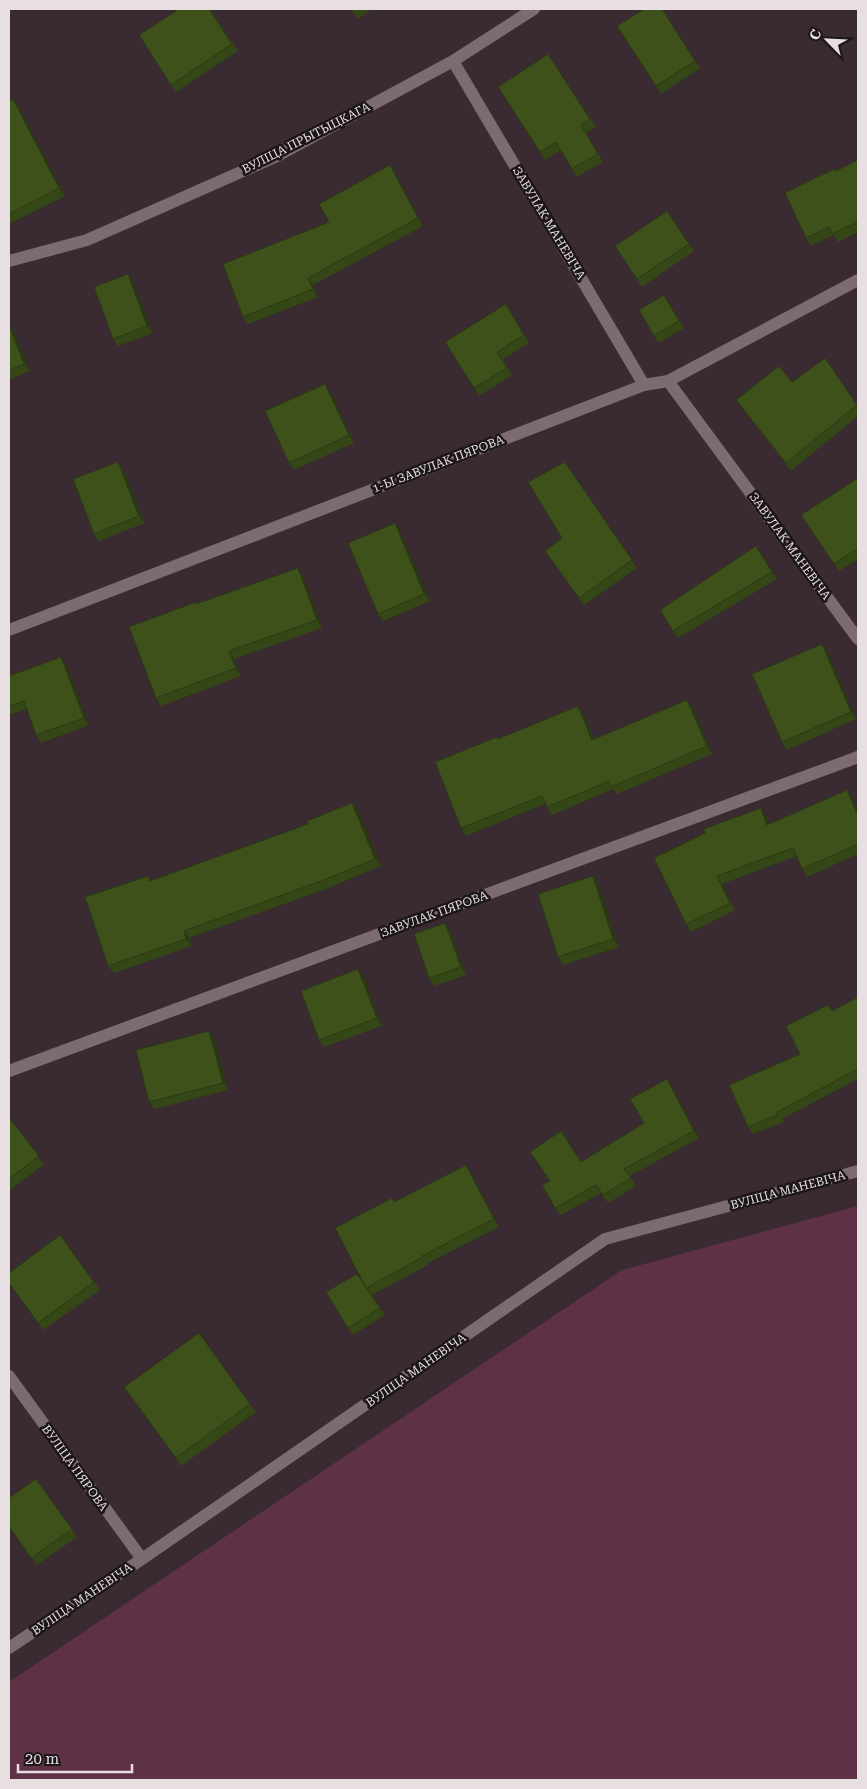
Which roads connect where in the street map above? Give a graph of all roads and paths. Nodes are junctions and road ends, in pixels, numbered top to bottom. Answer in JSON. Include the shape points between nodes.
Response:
{"nodes":[{"id":1,"x":534,"y":9,"type":"edge"},
{"id":2,"x":453,"y":61,"type":"junction"},
{"id":3,"x":9,"y":262,"type":"edge"},
{"id":4,"x":858,"y":280,"type":"edge"},
{"id":5,"x":668,"y":380,"type":"junction"},
{"id":6,"x":644,"y":385,"type":"junction"},
{"id":7,"x":9,"y":630,"type":"edge"},
{"id":8,"x":858,"y":639,"type":"edge"},
{"id":9,"x":858,"y":757,"type":"edge"},
{"id":10,"x":9,"y":1071,"type":"edge"},
{"id":11,"x":858,"y":1171,"type":"edge"},
{"id":12,"x":9,"y":1376,"type":"edge"},
{"id":13,"x":142,"y":1559,"type":"junction"},
{"id":14,"x":9,"y":1648,"type":"edge"}],
"edges":[{"from":1,"to":2,"type":"street","name":"ВУЛІЦА ПРЫТЫЦКАГА"},
{"from":2,"to":3,"type":"street","name":"ВУЛІЦА ПРЫТЫЦКАГА","via":[[277,156],[87,240]]},
{"from":2,"to":6,"type":"street","name":"ЗАВУЛАК МАНЕВІЧА"},
{"from":4,"to":5,"type":"street","name":"1-Ы ЗАВУЛАК ПЯРОВА"},
{"from":5,"to":6,"type":"street","name":"1-Ы ЗАВУЛАК ПЯРОВА"},
{"from":5,"to":8,"type":"street","name":"ЗАВУЛАК МАНЕВІЧА"},
{"from":6,"to":7,"type":"street","name":"1-Ы ЗАВУЛАК ПЯРОВА"},
{"from":9,"to":10,"type":"street","name":"ЗАВУЛАК ПЯРОВА"},
{"from":11,"to":13,"type":"street","name":"ВУЛІЦА МАНЕВІЧА","via":[[606,1239]]},
{"from":12,"to":13,"type":"street","name":"ВУЛІЦА ПЯРОВА"},
{"from":13,"to":14,"type":"street","name":"ВУЛІЦА МАНЕВІЧА"}]}
